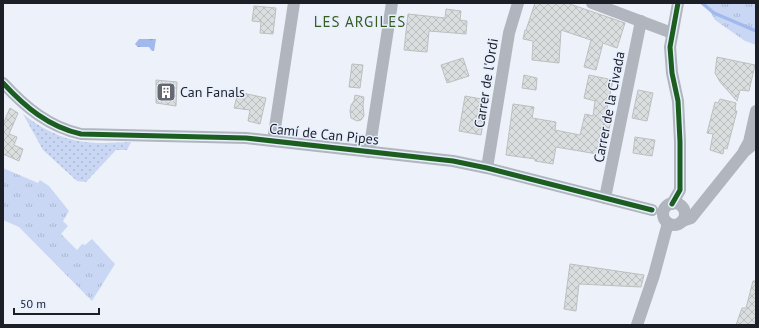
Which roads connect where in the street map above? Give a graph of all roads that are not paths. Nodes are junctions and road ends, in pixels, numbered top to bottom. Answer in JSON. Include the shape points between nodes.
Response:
{"nodes":[{"id":1,"x":294,"y":3,"type":"edge"},
{"id":2,"x":392,"y":3,"type":"edge"},
{"id":3,"x":518,"y":3,"type":"edge"},
{"id":4,"x":592,"y":3,"type":"edge"},
{"id":5,"x":678,"y":3,"type":"edge"},
{"id":6,"x":641,"y":21,"type":"junction"},
{"id":7,"x":672,"y":33,"type":"junction"},
{"id":8,"x":3,"y":83,"type":"edge"},
{"id":9,"x":756,"y":111,"type":"edge"},
{"id":10,"x":755,"y":128,"type":"edge"},
{"id":11,"x":273,"y":141,"type":"junction"},
{"id":12,"x":756,"y":142,"type":"edge"},
{"id":13,"x":369,"y":152,"type":"junction"},
{"id":14,"x":744,"y":152,"type":"junction"},
{"id":15,"x":487,"y":168,"type":"junction"},
{"id":16,"x":605,"y":198,"type":"junction"},
{"id":17,"x":670,"y":204,"type":"junction"},
{"id":18,"x":652,"y":210,"type":"junction"},
{"id":19,"x":673,"y":222,"type":"junction"},
{"id":20,"x":637,"y":325,"type":"edge"}],
"edges":[{"from":1,"to":11,"type":"street"},
{"from":2,"to":13,"type":"street"},
{"from":3,"to":15,"type":"street","name":"Carrer de l'Ordi","via":[[509,33]]},
{"from":4,"to":6,"type":"street"},
{"from":5,"to":7,"type":"street"},
{"from":6,"to":7,"type":"street"},
{"from":6,"to":16,"type":"street","name":"Carrer de la Civada"},
{"from":7,"to":17,"type":"street","via":[[670,58],[678,101],[680,190]]},
{"from":8,"to":11,"type":"street","name":"Camí de Can Pipes","via":[[36,114],[67,130],[81,134],[246,138]]},
{"from":9,"to":10,"type":"street"},
{"from":10,"to":14,"type":"street"},
{"from":11,"to":13,"type":"street","name":"Camí de Can Pipes"},
{"from":12,"to":14,"type":"street"},
{"from":13,"to":15,"type":"street","name":"Camí de Can Pipes","via":[[453,161]]},
{"from":14,"to":19,"type":"street","via":[[691,218]]},
{"from":15,"to":16,"type":"street","name":"Camí de Can Pipes"},
{"from":16,"to":18,"type":"street","name":"Camí de Can Pipes"},
{"from":17,"to":18,"type":"street"},
{"from":17,"to":19,"type":"street","via":[[664,209],[664,214]]},
{"from":17,"to":19,"type":"street","via":[[678,203],[684,208],[685,215]]},
{"from":18,"to":19,"type":"street","name":"Camí de Can Pipes"},
{"from":19,"to":20,"type":"street"}]}
